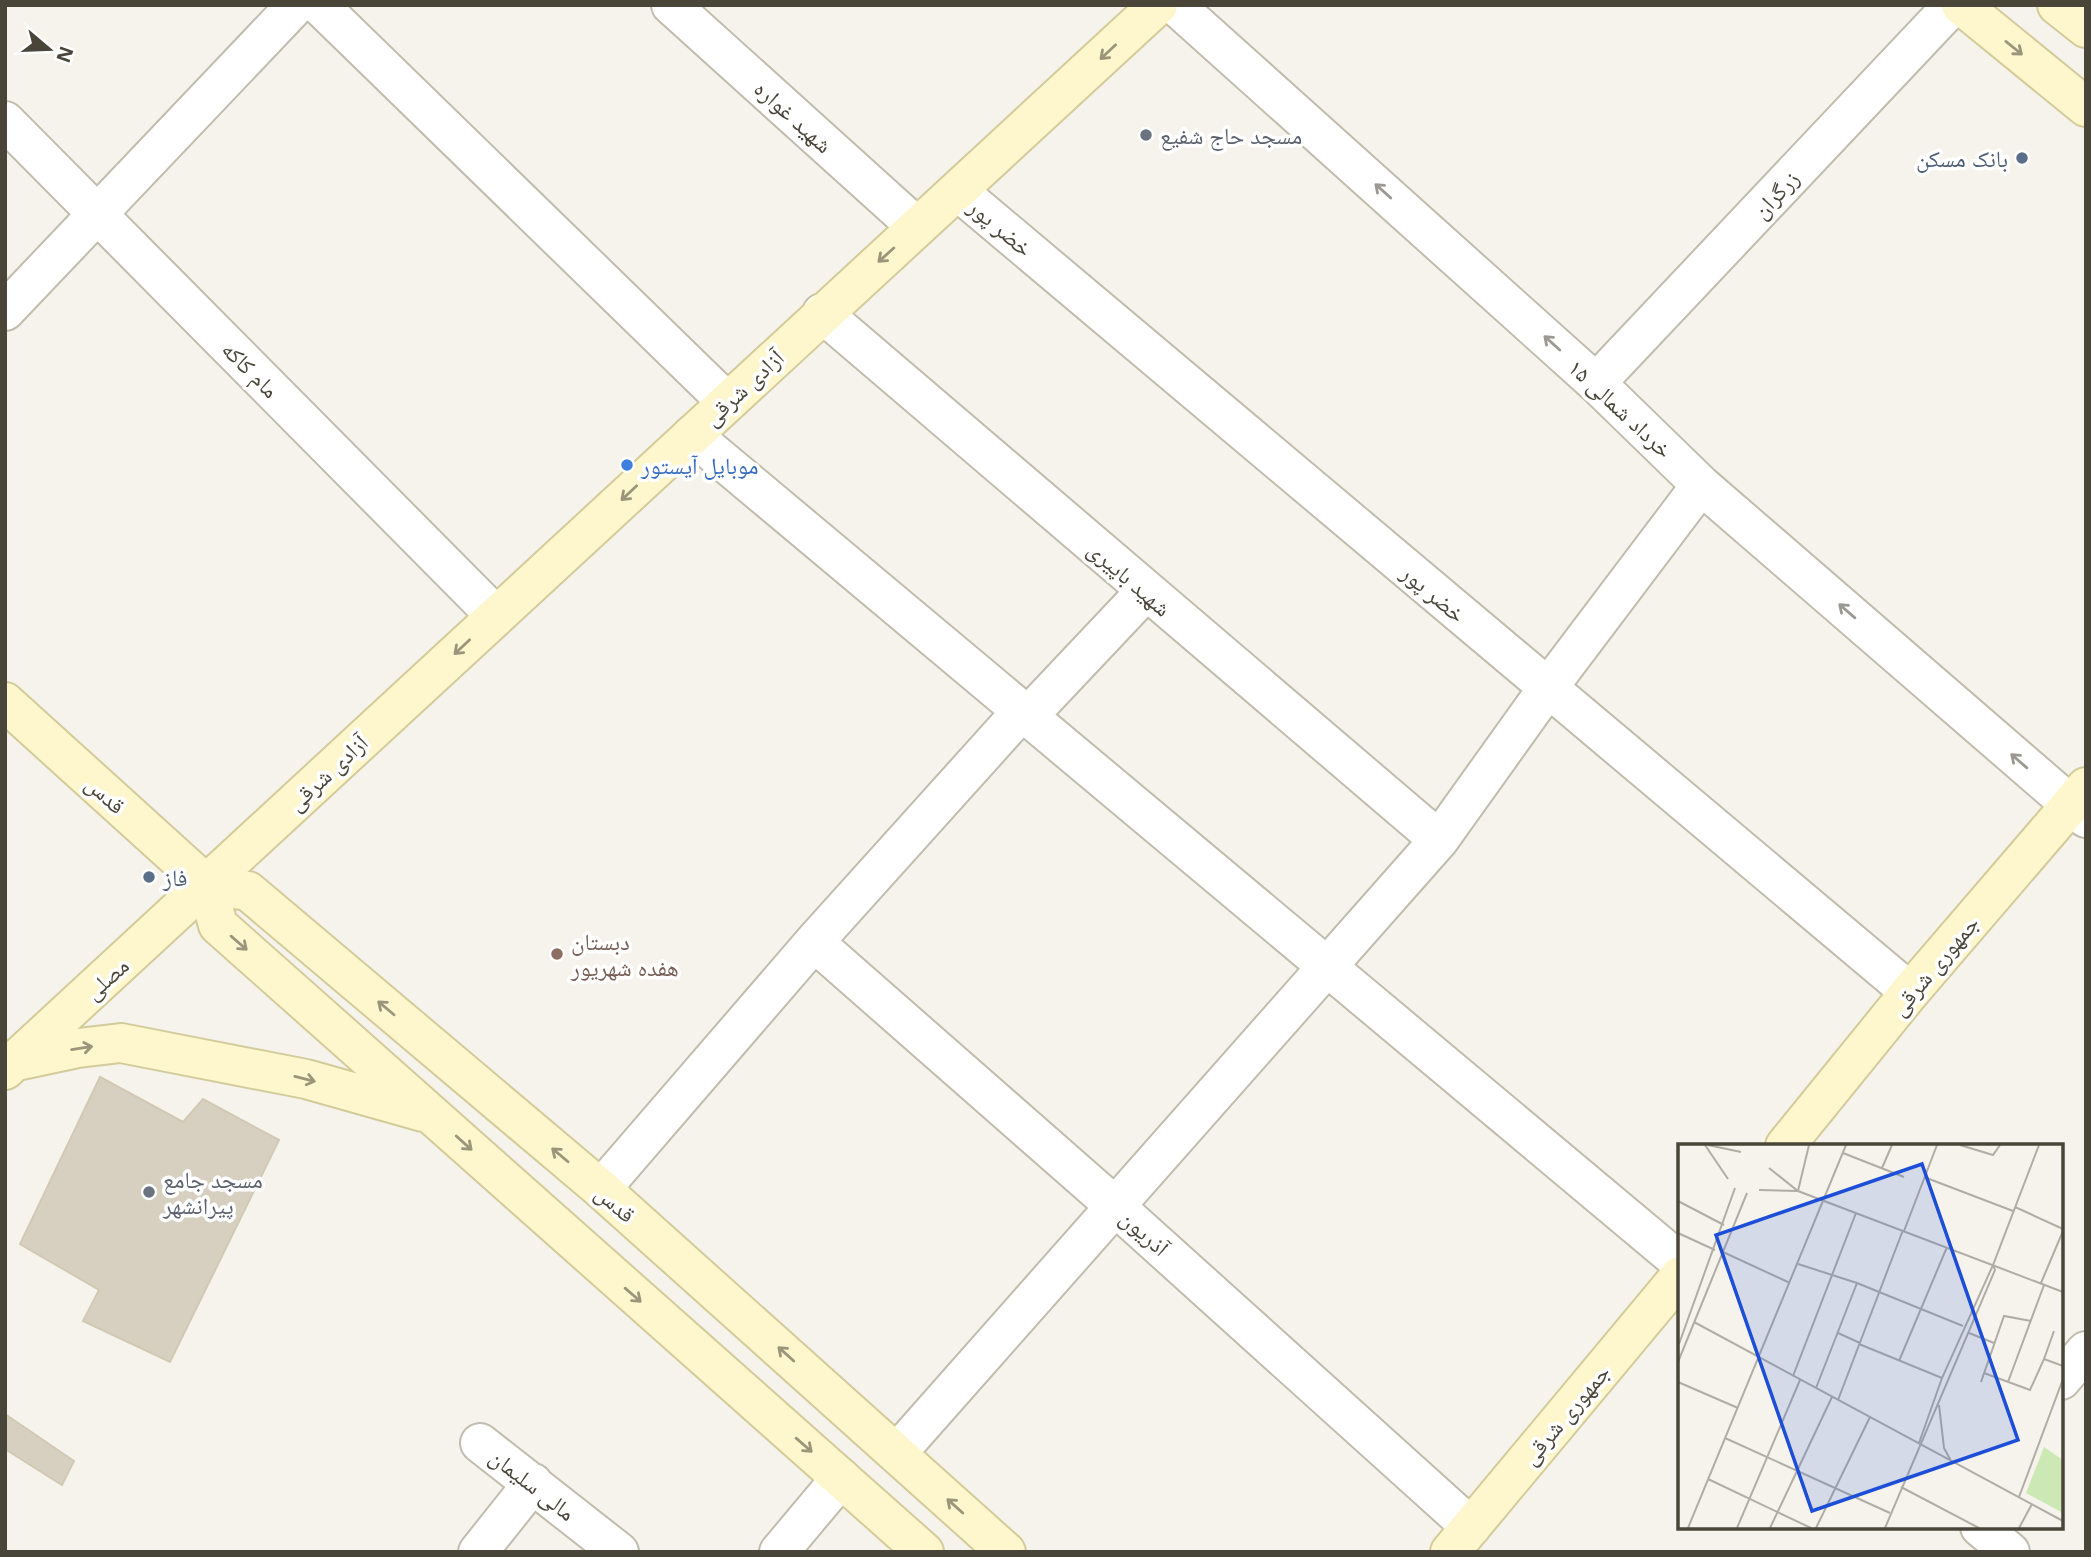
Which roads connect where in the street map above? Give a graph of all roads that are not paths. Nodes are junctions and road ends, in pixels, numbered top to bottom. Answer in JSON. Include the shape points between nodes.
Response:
{"nodes":[{"id":1,"x":296,"y":5,"type":"edge"},
{"id":2,"x":319,"y":5,"type":"edge"},
{"id":3,"x":671,"y":5,"type":"edge"},
{"id":4,"x":1158,"y":5,"type":"edge"},
{"id":5,"x":1175,"y":5,"type":"edge"},
{"id":6,"x":1953,"y":5,"type":"edge"},
{"id":7,"x":1961,"y":5,"type":"edge"},
{"id":8,"x":2057,"y":5,"type":"edge"},
{"id":9,"x":2086,"y":28,"type":"edge"},
{"id":10,"x":2086,"y":107,"type":"edge"},
{"id":11,"x":5,"y":121,"type":"edge"},
{"id":12,"x":959,"y":192,"type":"junction"},
{"id":13,"x":97,"y":214,"type":"junction"},
{"id":14,"x":917,"y":227,"type":"junction"},
{"id":15,"x":5,"y":312,"type":"edge"},
{"id":16,"x":822,"y":313,"type":"junction"},
{"id":17,"x":1596,"y":383,"type":"junction"},
{"id":18,"x":727,"y":402,"type":"junction"},
{"id":19,"x":692,"y":435,"type":"junction"},
{"id":20,"x":1701,"y":485,"type":"junction"},
{"id":21,"x":1146,"y":591,"type":"junction"},
{"id":22,"x":496,"y":616,"type":"junction"},
{"id":23,"x":1547,"y":688,"type":"junction"},
{"id":24,"x":5,"y":702,"type":"edge"},
{"id":25,"x":1025,"y":714,"type":"junction"},
{"id":26,"x":2081,"y":804,"type":"edge"},
{"id":27,"x":1439,"y":840,"type":"junction"},
{"id":28,"x":207,"y":886,"type":"junction"},
{"id":29,"x":814,"y":942,"type":"junction"},
{"id":30,"x":1329,"y":968,"type":"junction"},
{"id":31,"x":1910,"y":992,"type":"junction"},
{"id":32,"x":10,"y":1066,"type":"edge"},
{"id":33,"x":433,"y":1115,"type":"junction"},
{"id":34,"x":1788,"y":1144,"type":"edge"},
{"id":35,"x":601,"y":1189,"type":"junction"},
{"id":36,"x":1116,"y":1207,"type":"junction"},
{"id":37,"x":1678,"y":1273,"type":"edge"},
{"id":38,"x":1678,"y":1275,"type":"edge"},
{"id":39,"x":2086,"y":1351,"type":"edge"},
{"id":40,"x":2063,"y":1378,"type":"edge"},
{"id":41,"x":480,"y":1443,"type":"dead end"},
{"id":42,"x":897,"y":1452,"type":"junction"},
{"id":43,"x":841,"y":1478,"type":"junction"},
{"id":44,"x":533,"y":1483,"type":"junction"},
{"id":45,"x":1460,"y":1539,"type":"edge"},
{"id":46,"x":478,"y":1552,"type":"edge"},
{"id":47,"x":619,"y":1552,"type":"edge"},
{"id":48,"x":779,"y":1552,"type":"edge"},
{"id":49,"x":924,"y":1552,"type":"edge"},
{"id":50,"x":1006,"y":1552,"type":"edge"}],
"edges":[{"from":1,"to":13,"type":"street"},
{"from":2,"to":18,"type":"street"},
{"from":3,"to":14,"type":"street","name":"شهید غواره"},
{"from":4,"to":12,"type":"main road","name":"آزادی شرقی","one_way":true},
{"from":17,"to":5,"type":"street","name":"۱۵ خرداد شمالی","one_way":true},
{"from":6,"to":17,"type":"street","name":"زرگران"},
{"from":7,"to":10,"type":"main road","one_way":true},
{"from":8,"to":9,"type":"main road"},
{"from":11,"to":13,"type":"street","name":"مام کاکه"},
{"from":12,"to":14,"type":"main road","name":"آزادی شرقی"},
{"from":12,"to":23,"type":"street","name":"خضر پور"},
{"from":13,"to":15,"type":"street"},
{"from":13,"to":22,"type":"street","name":"مام کاکه"},
{"from":14,"to":16,"type":"main road","name":"آزادی شرقی","one_way":true},
{"from":16,"to":18,"type":"main road","name":"آزادی شرقی"},
{"from":16,"to":21,"type":"street","name":"شهید باپیری"},
{"from":17,"to":20,"type":"street","name":"۱۵ خرداد شمالی"},
{"from":18,"to":19,"type":"main road","name":"آزادی شرقی"},
{"from":19,"to":22,"type":"main road","name":"آزادی شرقی","one_way":true},
{"from":19,"to":25,"type":"street"},
{"from":20,"to":23,"type":"street"},
{"from":26,"to":20,"type":"street","name":"۱۵ خرداد شمالی","one_way":true},
{"from":21,"to":25,"type":"street"},
{"from":21,"to":27,"type":"street","name":"شهید باپیری"},
{"from":22,"to":28,"type":"main road","name":"آزادی شرقی","one_way":true},
{"from":23,"to":27,"type":"street"},
{"from":23,"to":31,"type":"street","name":"خضر پور"},
{"from":24,"to":28,"type":"main road","name":"قدس"},
{"from":25,"to":29,"type":"street"},
{"from":25,"to":30,"type":"street"},
{"from":26,"to":31,"type":"main road","name":"جمهوری شرقی"},
{"from":27,"to":30,"type":"street"},
{"from":28,"to":32,"type":"main road","name":"مصلی"},
{"from":28,"to":33,"type":"main road","one_way":true,"via":[[218,925]]},
{"from":35,"to":28,"type":"main road","name":"قدس","one_way":true,"via":[[248,891]]},
{"from":29,"to":35,"type":"street"},
{"from":29,"to":36,"type":"street","name":"آذریون"},
{"from":30,"to":36,"type":"street"},
{"from":30,"to":37,"type":"street"},
{"from":31,"to":34,"type":"main road","name":"جمهوری شرقی"},
{"from":32,"to":33,"type":"main road","one_way":true,"via":[[78,1048],[121,1043],[306,1079]]},
{"from":33,"to":43,"type":"main road","one_way":true},
{"from":42,"to":35,"type":"main road","name":"قدس","one_way":true},
{"from":36,"to":42,"type":"street"},
{"from":36,"to":45,"type":"street","name":"آذریون"},
{"from":38,"to":45,"type":"main road","name":"جمهوری شرقی"},
{"from":39,"to":40,"type":"street"},
{"from":41,"to":44,"type":"street","name":"مالی سلیمان"},
{"from":50,"to":42,"type":"main road","name":"قدس","one_way":true},
{"from":43,"to":48,"type":"street"},
{"from":43,"to":49,"type":"main road"},
{"from":44,"to":46,"type":"street"},
{"from":44,"to":47,"type":"street","name":"مالی سلیمان"}]}
